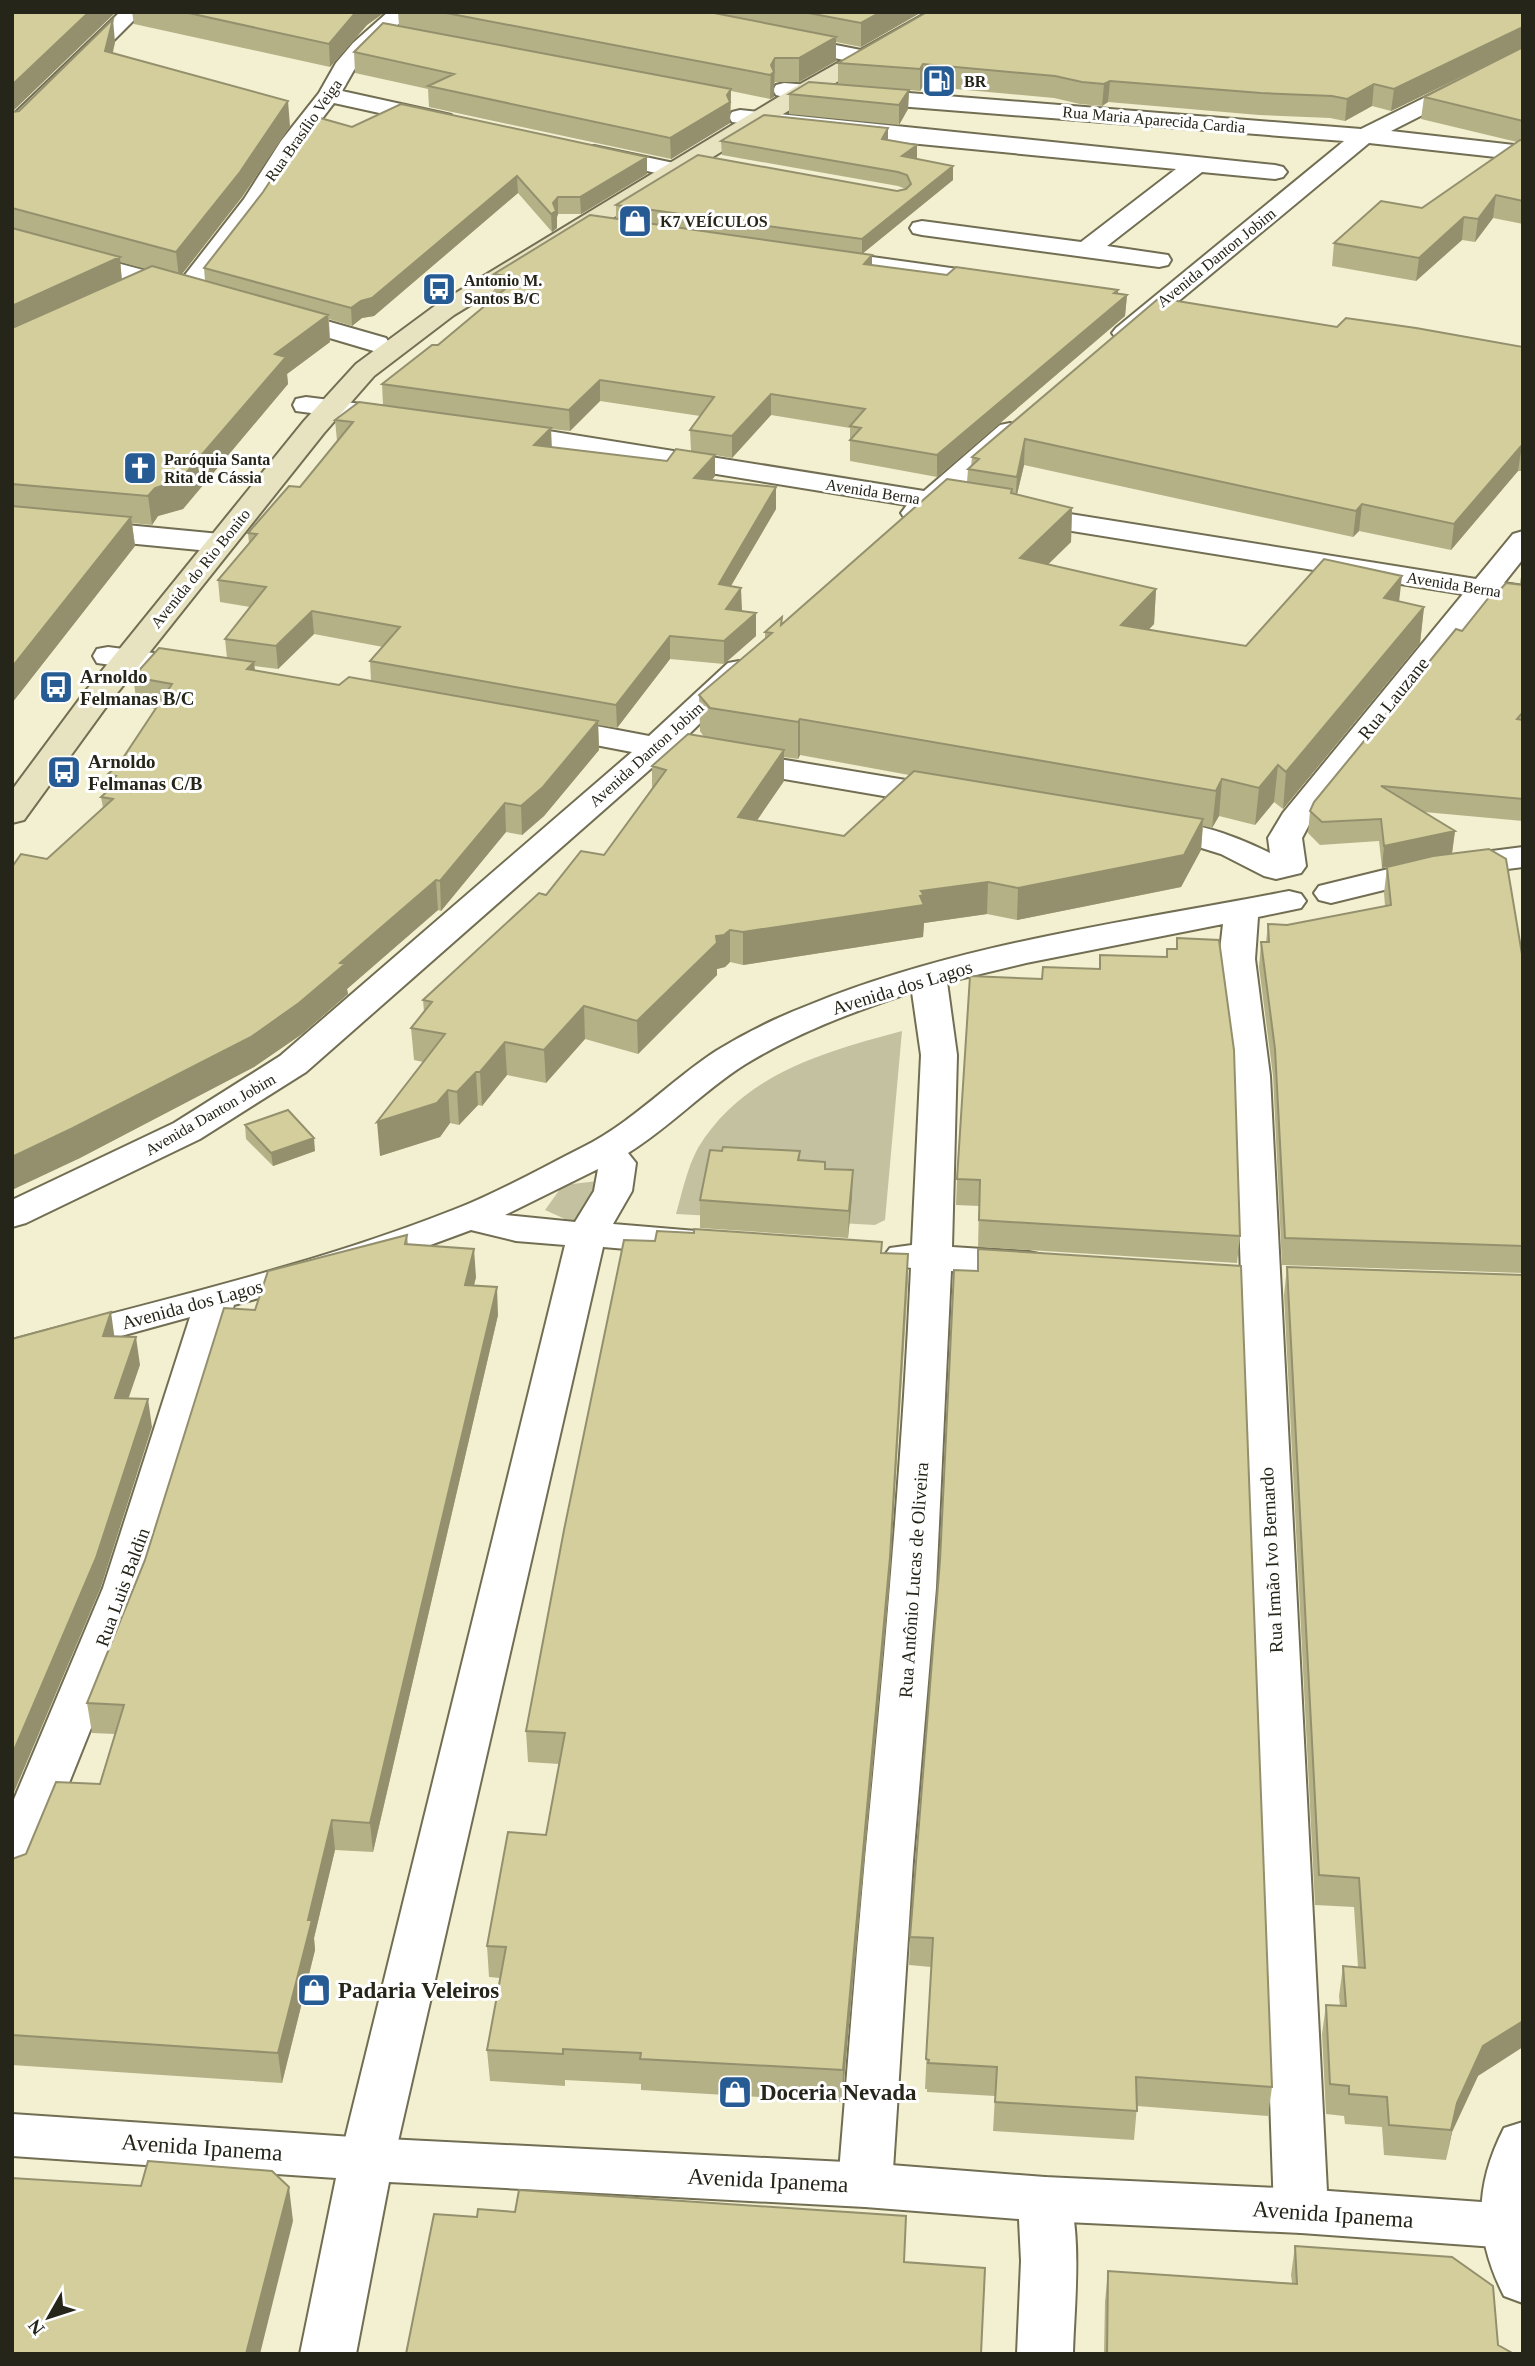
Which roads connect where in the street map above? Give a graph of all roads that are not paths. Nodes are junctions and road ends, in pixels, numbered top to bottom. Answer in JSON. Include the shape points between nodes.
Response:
{"nodes":[{"id":1,"x":132,"y":12,"type":"edge"},
{"id":2,"x":401,"y":12,"type":"edge"},
{"id":3,"x":918,"y":12,"type":"edge"},
{"id":4,"x":944,"y":12,"type":"edge"},
{"id":5,"x":377,"y":33,"type":"junction"},
{"id":6,"x":402,"y":37,"type":"edge"},
{"id":7,"x":770,"y":38,"type":"edge"},
{"id":8,"x":854,"y":55,"type":"junction"},
{"id":9,"x":1523,"y":55,"type":"edge"},
{"id":10,"x":329,"y":95,"type":"junction"},
{"id":11,"x":764,"y":105,"type":"junction"},
{"id":12,"x":470,"y":126,"type":"edge"},
{"id":13,"x":12,"y":129,"type":"edge"},
{"id":14,"x":1364,"y":136,"type":"junction"},
{"id":15,"x":576,"y":149,"type":"edge"},
{"id":16,"x":1523,"y":153,"type":"edge"},
{"id":17,"x":1198,"y":164,"type":"junction"},
{"id":18,"x":675,"y":165,"type":"junction"},
{"id":19,"x":722,"y":165,"type":"edge"},
{"id":20,"x":1276,"y":172,"type":"dead end"},
{"id":21,"x":576,"y":224,"type":"junction"},
{"id":22,"x":922,"y":228,"type":"dead end"},
{"id":23,"x":626,"y":231,"type":"edge"},
{"id":24,"x":12,"y":242,"type":"edge"},
{"id":25,"x":1086,"y":250,"type":"junction"},
{"id":26,"x":796,"y":253,"type":"edge"},
{"id":27,"x":1159,"y":260,"type":"dead end"},
{"id":28,"x":154,"y":281,"type":"junction"},
{"id":29,"x":1023,"y":286,"type":"edge"},
{"id":30,"x":187,"y":289,"type":"junction"},
{"id":31,"x":213,"y":297,"type":"edge"},
{"id":32,"x":118,"y":299,"type":"edge"},
{"id":33,"x":252,"y":308,"type":"edge"},
{"id":34,"x":377,"y":344,"type":"junction"},
{"id":35,"x":1105,"y":350,"type":"edge"},
{"id":36,"x":318,"y":406,"type":"junction"},
{"id":37,"x":1032,"y":413,"type":"edge"},
{"id":38,"x":422,"y":420,"type":"edge"},
{"id":39,"x":474,"y":427,"type":"edge"},
{"id":40,"x":930,"y":500,"type":"junction"},
{"id":41,"x":12,"y":523,"type":"edge"},
{"id":42,"x":894,"y":532,"type":"edge"},
{"id":43,"x":1523,"y":540,"type":"edge"},
{"id":44,"x":209,"y":541,"type":"junction"},
{"id":45,"x":1481,"y":589,"type":"junction"},
{"id":46,"x":1523,"y":595,"type":"edge"},
{"id":47,"x":764,"y":648,"type":"edge"},
{"id":48,"x":118,"y":657,"type":"junction"},
{"id":49,"x":226,"y":673,"type":"edge"},
{"id":50,"x":519,"y":721,"type":"edge"},
{"id":51,"x":654,"y":747,"type":"junction"},
{"id":52,"x":12,"y":777,"type":"edge"},
{"id":53,"x":983,"y":802,"type":"edge"},
{"id":54,"x":12,"y":813,"type":"edge"},
{"id":55,"x":1116,"y":823,"type":"edge"},
{"id":56,"x":1523,"y":857,"type":"edge"},
{"id":57,"x":1287,"y":885,"type":"junction"},
{"id":58,"x":928,"y":976,"type":"junction"},
{"id":59,"x":601,"y":1153,"type":"junction"},
{"id":60,"x":12,"y":1215,"type":"edge"},
{"id":61,"x":471,"y":1217,"type":"junction"},
{"id":62,"x":587,"y":1233,"type":"junction"},
{"id":63,"x":750,"y":1247,"type":"edge"},
{"id":64,"x":875,"y":1255,"type":"edge"},
{"id":65,"x":930,"y":1258,"type":"junction"},
{"id":66,"x":1067,"y":1267,"type":"edge"},
{"id":67,"x":216,"y":1298,"type":"junction"},
{"id":68,"x":12,"y":1353,"type":"edge"},
{"id":69,"x":12,"y":1870,"type":"edge"},
{"id":70,"x":12,"y":2134,"type":"edge"},
{"id":71,"x":1523,"y":2143,"type":"edge"},
{"id":72,"x":367,"y":2159,"type":"junction"},
{"id":73,"x":865,"y":2185,"type":"junction"},
{"id":74,"x":1045,"y":2199,"type":"junction"},
{"id":75,"x":1301,"y":2211,"type":"junction"},
{"id":76,"x":1515,"y":2226,"type":"edge"},
{"id":77,"x":1523,"y":2280,"type":"edge"},
{"id":78,"x":328,"y":2354,"type":"edge"},
{"id":79,"x":1045,"y":2354,"type":"edge"}],
"edges":[{"from":1,"to":13,"type":"street"},
{"from":2,"to":5,"type":"street","name":"Rua Brasílio Veiga"},
{"from":3,"to":8,"type":"main road","name":"Avenida do Rio Bonito"},
{"from":4,"to":8,"type":"main road","name":"Avenida do Rio Bonito"},
{"from":5,"to":6,"type":"street"},
{"from":5,"to":10,"type":"street","name":"Rua Brasílio Veiga","via":[[344,68]]},
{"from":7,"to":8,"type":"street"},
{"from":8,"to":11,"type":"main road","name":"Avenida do Rio Bonito"},
{"from":9,"to":14,"type":"street","name":"Avenida Danton Jobim"},
{"from":10,"to":12,"type":"street"},
{"from":10,"to":30,"type":"street","name":"Rua Brasílio Veiga"},
{"from":11,"to":14,"type":"street","name":"Rua Maria Aparecida Cardia"},
{"from":11,"to":17,"type":"street"},
{"from":11,"to":18,"type":"main road","name":"Avenida do Rio Bonito"},
{"from":11,"to":18,"type":"main road","name":"Avenida do Rio Bonito"},
{"from":14,"to":16,"type":"street","name":"Rua Maria Aparecida Cardia"},
{"from":14,"to":35,"type":"street","name":"Avenida Danton Jobim"},
{"from":15,"to":18,"type":"street"},
{"from":17,"to":20,"type":"street"},
{"from":17,"to":25,"type":"street"},
{"from":18,"to":19,"type":"street"},
{"from":18,"to":21,"type":"main road","name":"Avenida do Rio Bonito"},
{"from":21,"to":23,"type":"street"},
{"from":21,"to":34,"type":"main road","name":"Avenida do Rio Bonito","via":[[431,305]]},
{"from":21,"to":36,"type":"main road","name":"Avenida do Rio Bonito","via":[[445,310]]},
{"from":22,"to":25,"type":"street"},
{"from":24,"to":28,"type":"street"},
{"from":25,"to":27,"type":"street"},
{"from":26,"to":29,"type":"street"},
{"from":28,"to":30,"type":"street"},
{"from":28,"to":32,"type":"street"},
{"from":30,"to":31,"type":"street"},
{"from":33,"to":34,"type":"street"},
{"from":34,"to":36,"type":"main road","name":"Avenida do Rio Bonito","via":[[327,383]]},
{"from":36,"to":38,"type":"street"},
{"from":36,"to":44,"type":"main road","name":"Avenida do Rio Bonito"},
{"from":37,"to":40,"type":"street"},
{"from":39,"to":40,"type":"street","name":"Avenida Berna"},
{"from":40,"to":42,"type":"street"},
{"from":40,"to":45,"type":"street","name":"Avenida Berna"},
{"from":41,"to":44,"type":"street"},
{"from":43,"to":45,"type":"street","name":"Rua Lauzane"},
{"from":44,"to":48,"type":"main road","name":"Avenida do Rio Bonito"},
{"from":45,"to":46,"type":"street","name":"Avenida Berna"},
{"from":45,"to":57,"type":"street","name":"Rua Lauzane","via":[[1295,820],[1285,838]]},
{"from":47,"to":51,"type":"street","name":"Avenida Danton Jobim"},
{"from":48,"to":49,"type":"street"},
{"from":48,"to":52,"type":"main road","name":"Avenida do Rio Bonito"},
{"from":48,"to":54,"type":"main road","name":"Avenida do Rio Bonito"},
{"from":50,"to":51,"type":"street"},
{"from":51,"to":53,"type":"street"},
{"from":51,"to":60,"type":"street","name":"Avenida Danton Jobim","via":[[293,1065],[187,1131]]},
{"from":55,"to":57,"type":"street","via":[[1233,846]]},
{"from":56,"to":57,"type":"street","name":"Avenida dos Lagos"},
{"from":57,"to":58,"type":"street","name":"Avenida dos Lagos"},
{"from":57,"to":75,"type":"street","name":"Rua Irmão Ivo Bernardo","via":[[1237,959],[1252,1076],[1263,1279]]},
{"from":58,"to":59,"type":"street","name":"Avenida dos Lagos","via":[[819,1013],[730,1058],[639,1130]]},
{"from":58,"to":65,"type":"street","name":"Rua Antônio Lucas de Oliveira","via":[[939,1055]]},
{"from":59,"to":61,"type":"street","name":"Avenida dos Lagos"},
{"from":59,"to":62,"type":"street","via":[[617,1163],[619,1172],[606,1205]]},
{"from":61,"to":62,"type":"street","via":[[525,1233]]},
{"from":61,"to":67,"type":"street","name":"Avenida dos Lagos","via":[[362,1257]]},
{"from":62,"to":63,"type":"street"},
{"from":62,"to":72,"type":"street"},
{"from":64,"to":65,"type":"street"},
{"from":65,"to":66,"type":"street"},
{"from":65,"to":73,"type":"street","name":"Rua Antônio Lucas de Oliveira","via":[[914,1588]]},
{"from":67,"to":68,"type":"street","name":"Avenida dos Lagos"},
{"from":67,"to":69,"type":"street","name":"Rua Luis Baldin","via":[[125,1588]]},
{"from":70,"to":72,"type":"street","name":"Avenida Ipanema"},
{"from":71,"to":76,"type":"street","via":[[1510,2172]]},
{"from":72,"to":73,"type":"street","name":"Avenida Ipanema"},
{"from":72,"to":78,"type":"street"},
{"from":73,"to":74,"type":"street","name":"Avenida Ipanema"},
{"from":74,"to":75,"type":"street","name":"Avenida Ipanema"},
{"from":74,"to":79,"type":"street"},
{"from":75,"to":76,"type":"street","name":"Avenida Ipanema"},
{"from":76,"to":77,"type":"street"}]}
